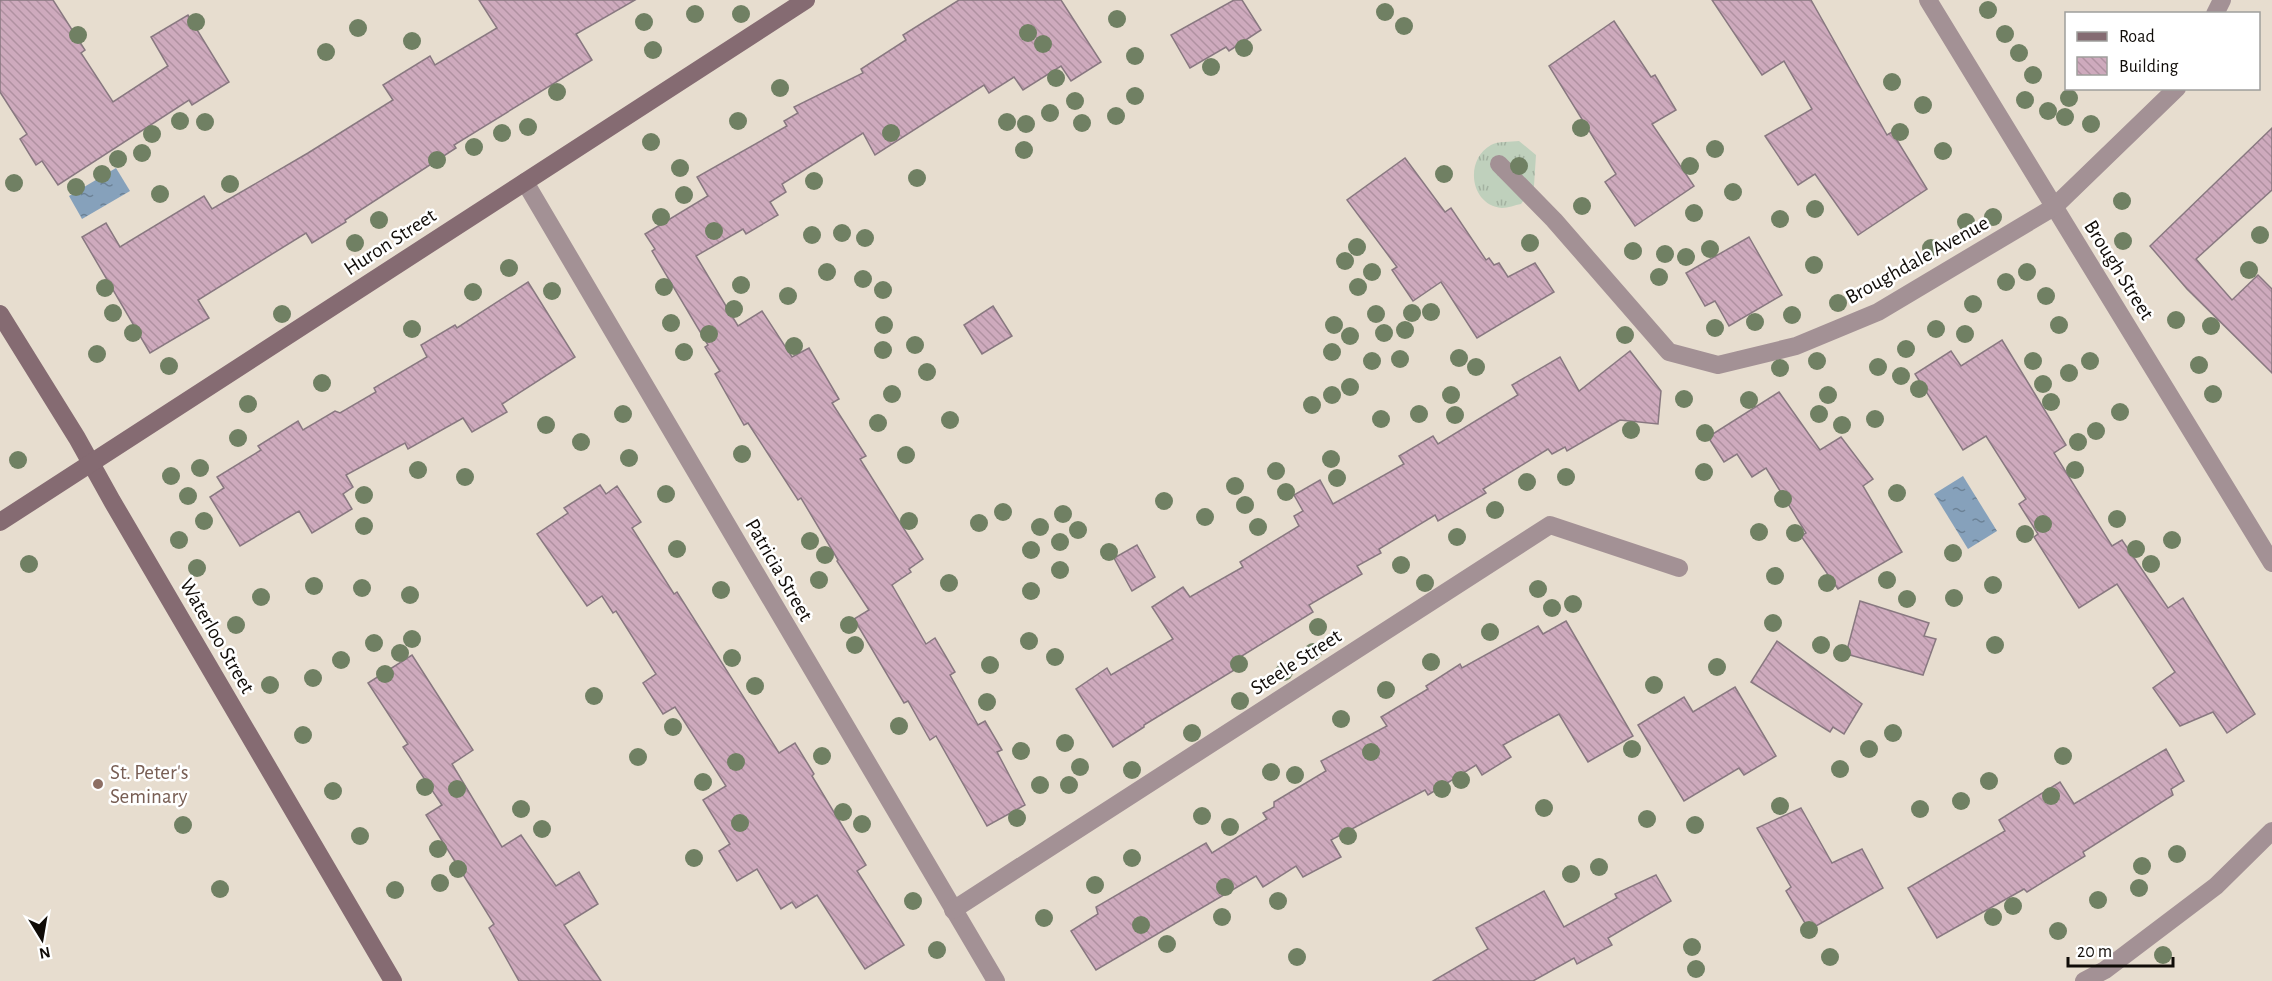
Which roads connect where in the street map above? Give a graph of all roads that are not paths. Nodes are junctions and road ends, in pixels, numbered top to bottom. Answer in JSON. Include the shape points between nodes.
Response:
{"nodes":[{"id":1,"x":806,"y":0,"type":"edge"},
{"id":2,"x":1928,"y":0,"type":"edge"},
{"id":3,"x":2175,"y":90,"type":"edge"},
{"id":4,"x":1499,"y":164,"type":"dead end"},
{"id":5,"x":525,"y":182,"type":"junction"},
{"id":6,"x":2054,"y":207,"type":"junction"},
{"id":7,"x":0,"y":314,"type":"edge"},
{"id":8,"x":91,"y":463,"type":"junction"},
{"id":9,"x":0,"y":522,"type":"edge"},
{"id":10,"x":2272,"y":563,"type":"edge"},
{"id":11,"x":1679,"y":568,"type":"dead end"},
{"id":12,"x":2272,"y":831,"type":"edge"},
{"id":13,"x":953,"y":910,"type":"junction"},
{"id":14,"x":393,"y":981,"type":"edge"},
{"id":15,"x":996,"y":981,"type":"edge"},
{"id":16,"x":2084,"y":981,"type":"edge"}],
"edges":[{"from":1,"to":5,"type":"street","name":"Huron Street"},
{"from":2,"to":6,"type":"street","name":"Brough Street"},
{"from":3,"to":6,"type":"street","name":"Broughdale Avenue"},
{"from":4,"to":6,"type":"street","name":"Broughdale Avenue","via":[[1554,220],[1669,352],[1718,365],[1796,346],[1878,312]]},
{"from":5,"to":8,"type":"street","name":"Huron Street"},
{"from":5,"to":13,"type":"street","name":"Patricia Street"},
{"from":6,"to":10,"type":"street","name":"Brough Street"},
{"from":7,"to":8,"type":"street","name":"Waterloo Street"},
{"from":8,"to":9,"type":"street","name":"Huron Street"},
{"from":8,"to":14,"type":"street","name":"Waterloo Street"},
{"from":11,"to":13,"type":"street","name":"Steele Street","via":[[1550,525]]},
{"from":12,"to":16,"type":"street","via":[[2216,886],[2105,970]]},
{"from":13,"to":15,"type":"street","name":"Patricia Street"}]}
